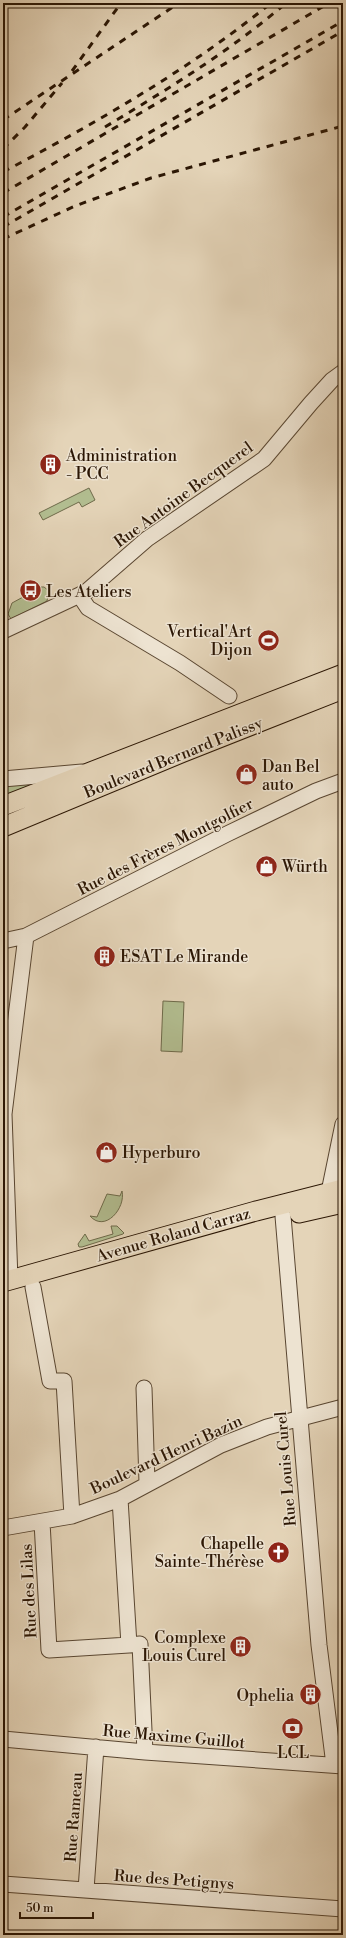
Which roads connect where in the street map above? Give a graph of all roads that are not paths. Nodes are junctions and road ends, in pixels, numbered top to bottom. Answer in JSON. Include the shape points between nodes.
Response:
{"nodes":[{"id":1,"x":343,"y":372,"type":"edge"},
{"id":2,"x":80,"y":596,"type":"junction"},
{"id":3,"x":3,"y":631,"type":"edge"},
{"id":4,"x":343,"y":674,"type":"edge"},
{"id":5,"x":343,"y":689,"type":"edge"},
{"id":6,"x":228,"y":696,"type":"dead end"},
{"id":7,"x":95,"y":772,"type":"junction"},
{"id":8,"x":3,"y":779,"type":"edge"},
{"id":9,"x":343,"y":781,"type":"edge"},
{"id":10,"x":3,"y":806,"type":"edge"},
{"id":11,"x":3,"y":827,"type":"edge"},
{"id":12,"x":26,"y":936,"type":"junction"},
{"id":13,"x":3,"y":941,"type":"edge"},
{"id":14,"x":343,"y":1124,"type":"edge"},
{"id":15,"x":338,"y":1194,"type":"edge"},
{"id":16,"x":283,"y":1216,"type":"junction"},
{"id":17,"x":5,"y":1286,"type":"edge"},
{"id":18,"x":34,"y":1287,"type":"junction"},
{"id":19,"x":144,"y":1388,"type":"dead end"},
{"id":20,"x":343,"y":1407,"type":"edge"},
{"id":21,"x":299,"y":1417,"type":"junction"},
{"id":22,"x":147,"y":1483,"type":"junction"},
{"id":23,"x":120,"y":1499,"type":"junction"},
{"id":24,"x":72,"y":1516,"type":"junction"},
{"id":25,"x":42,"y":1522,"type":"junction"},
{"id":26,"x":3,"y":1528,"type":"edge"},
{"id":27,"x":135,"y":1645,"type":"junction"},
{"id":28,"x":3,"y":1739,"type":"edge"},
{"id":29,"x":96,"y":1747,"type":"junction"},
{"id":30,"x":145,"y":1752,"type":"junction"},
{"id":31,"x":338,"y":1765,"type":"edge"},
{"id":32,"x":3,"y":1884,"type":"edge"},
{"id":33,"x":86,"y":1890,"type":"junction"},
{"id":34,"x":343,"y":1909,"type":"edge"}],
"edges":[{"from":1,"to":2,"type":"street","name":"Rue Antoine Becquerel","via":[[311,403],[264,459],[147,539]]},
{"from":2,"to":3,"type":"street","name":"Rue Antoine Becquerel"},
{"from":2,"to":6,"type":"street","via":[[88,608],[180,663]]},
{"from":4,"to":7,"type":"main road","name":"Boulevard Bernard Palissy"},
{"from":5,"to":11,"type":"main road","name":"Boulevard Bernard Palissy"},
{"from":7,"to":8,"type":"street","name":"Boulevard Bernard Palissy"},
{"from":7,"to":10,"type":"main road","name":"Boulevard Bernard Palissy"},
{"from":9,"to":12,"type":"street","name":"Rue des Frères Montgolfier","via":[[316,791]]},
{"from":12,"to":13,"type":"street","name":"Rue des Frères Montgolfier"},
{"from":12,"to":17,"type":"street","via":[[4,1114]]},
{"from":14,"to":15,"type":"street"},
{"from":15,"to":16,"type":"main road","name":"Avenue Roland Carraz"},
{"from":15,"to":17,"type":"main road","name":"Avenue Roland Carraz"},
{"from":16,"to":18,"type":"main road","name":"Avenue Roland Carraz"},
{"from":16,"to":21,"type":"street","name":"Rue Louis Curel"},
{"from":17,"to":18,"type":"main road","name":"Avenue Roland Carraz"},
{"from":18,"to":24,"type":"street","via":[[50,1381],[64,1381]]},
{"from":19,"to":22,"type":"street"},
{"from":20,"to":21,"type":"street","name":"Boulevard Henri Bazin"},
{"from":21,"to":22,"type":"street","name":"Boulevard Henri Bazin","via":[[221,1445]]},
{"from":21,"to":31,"type":"street","name":"Rue Louis Curel","via":[[319,1645]]},
{"from":22,"to":23,"type":"street","name":"Boulevard Henri Bazin"},
{"from":23,"to":24,"type":"street","name":"Boulevard Henri Bazin"},
{"from":23,"to":27,"type":"street"},
{"from":24,"to":25,"type":"street","name":"Boulevard Henri Bazin"},
{"from":25,"to":26,"type":"street","name":"Boulevard Henri Bazin"},
{"from":25,"to":27,"type":"street","name":"Rue des Lilas","via":[[49,1650]]},
{"from":27,"to":30,"type":"street"},
{"from":28,"to":29,"type":"street","name":"Rue Maxime Guillot"},
{"from":29,"to":30,"type":"street","name":"Rue Maxime Guillot"},
{"from":29,"to":33,"type":"street","name":"Rue Rameau"},
{"from":30,"to":31,"type":"street","name":"Rue Maxime Guillot"},
{"from":32,"to":33,"type":"street","name":"Rue des Petignys"},
{"from":33,"to":34,"type":"street","name":"Rue des Petignys"}]}
